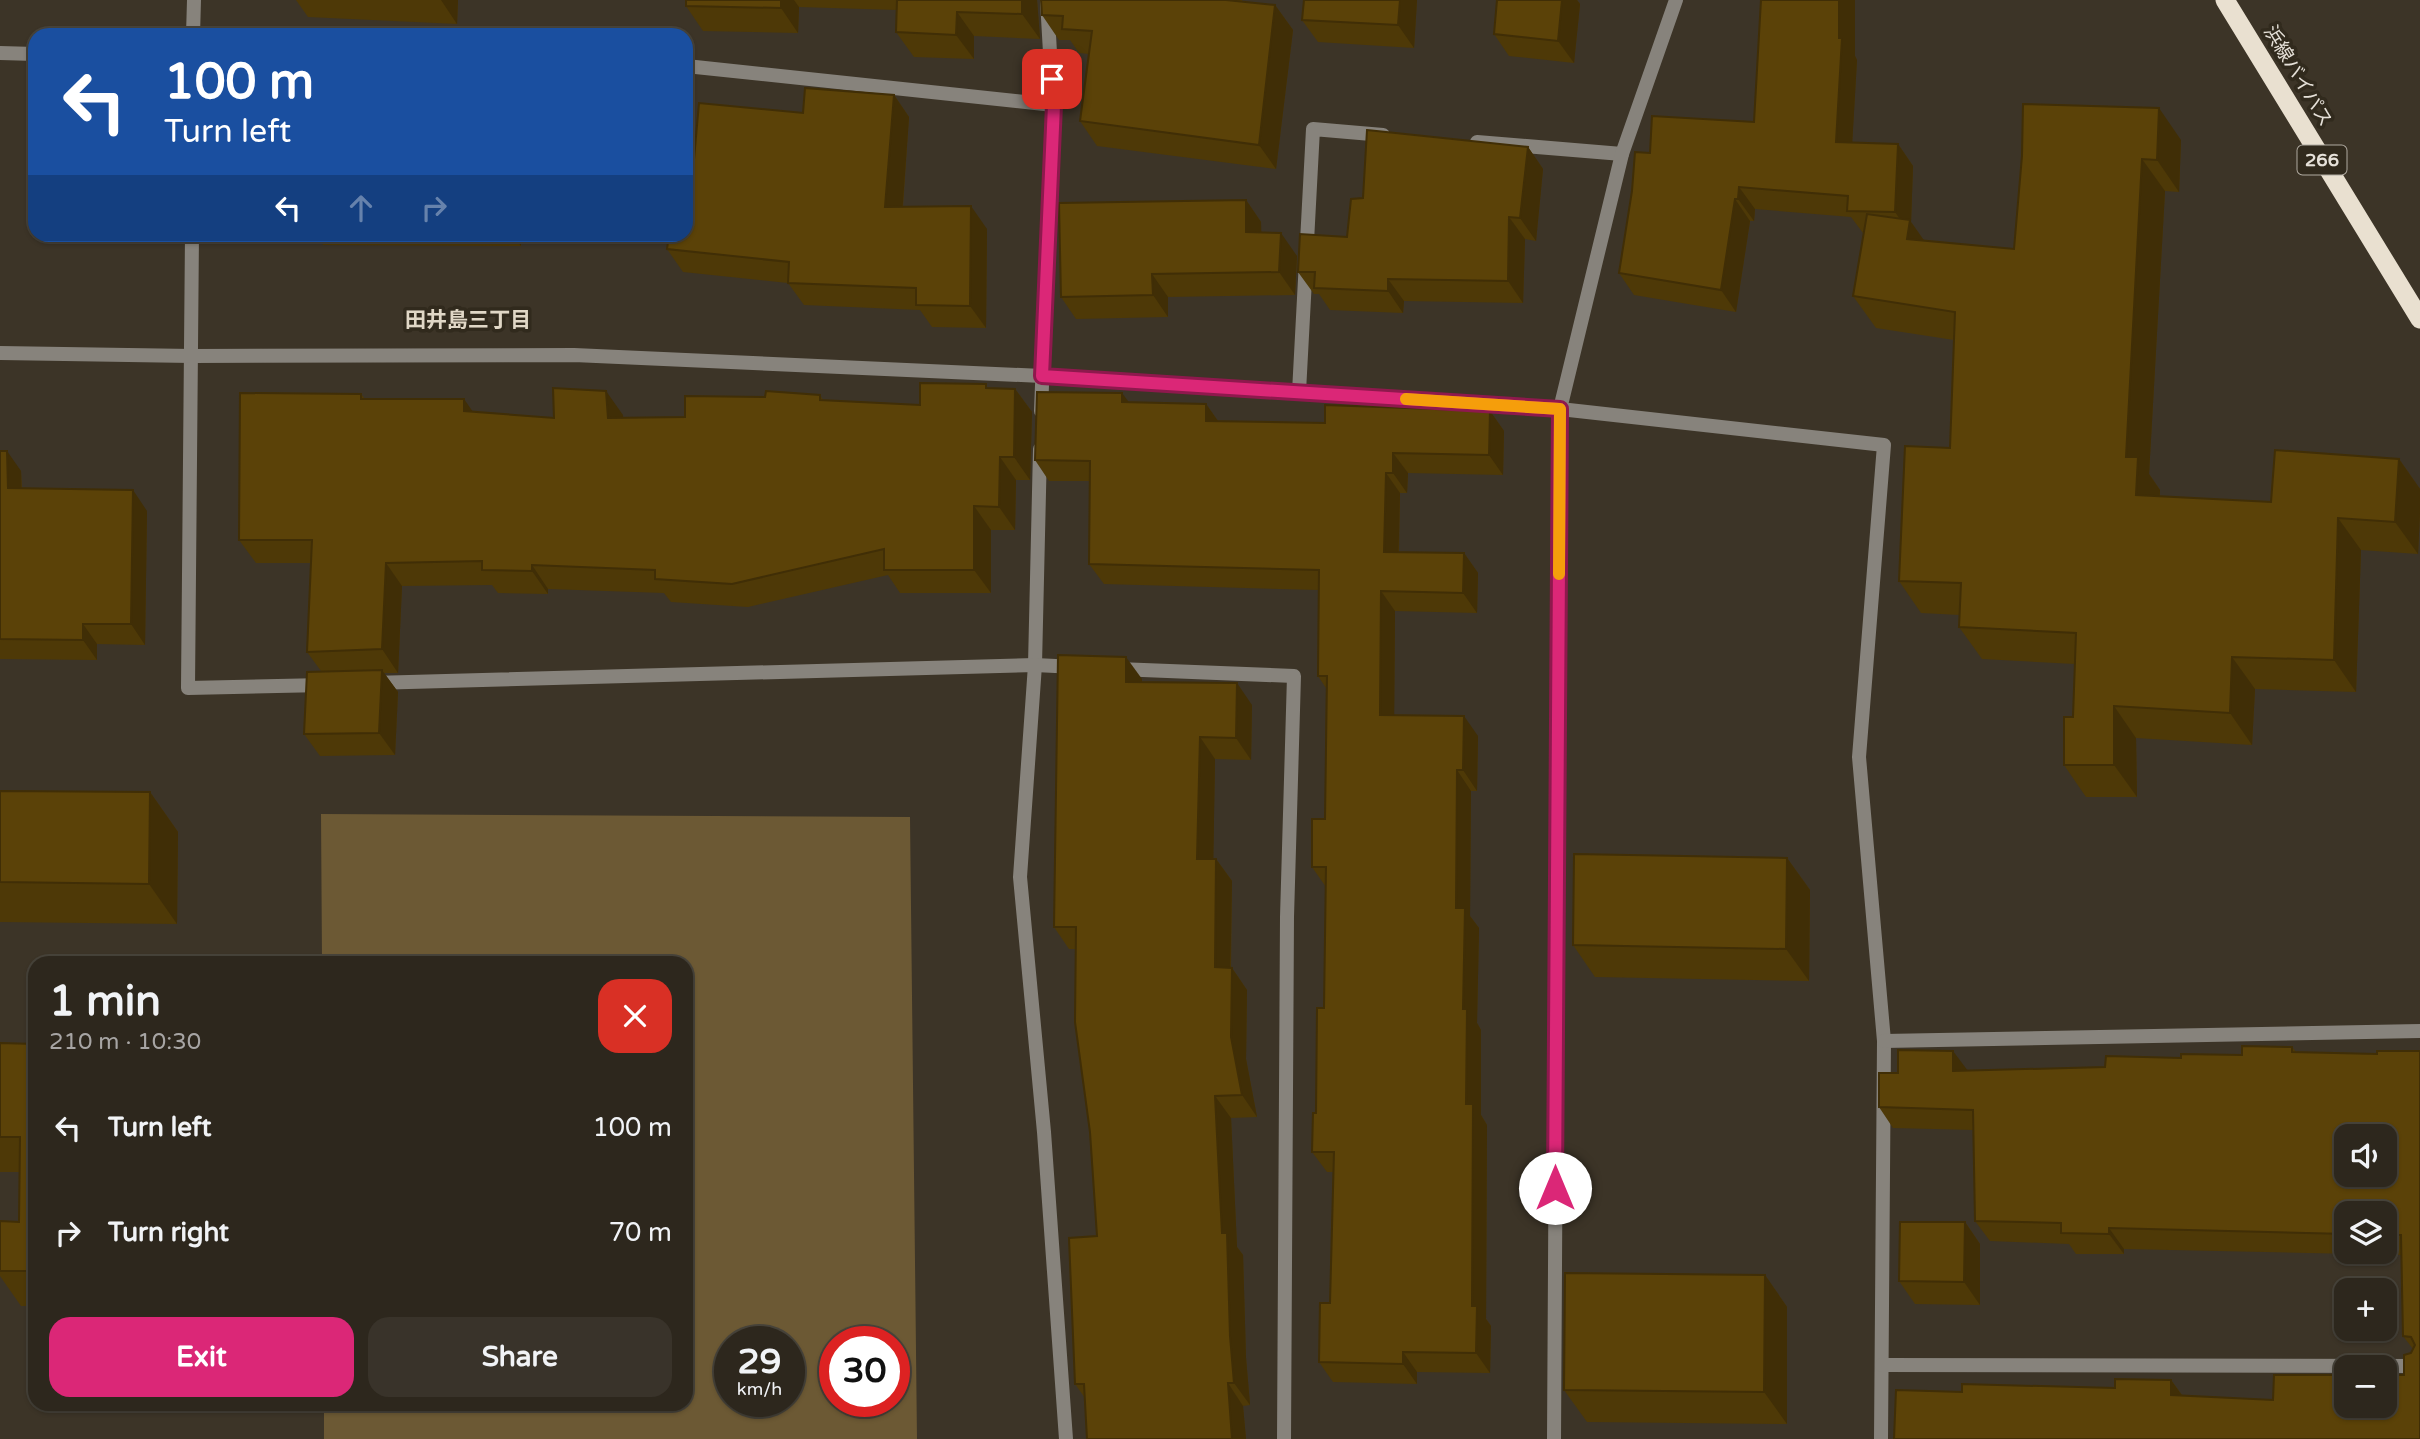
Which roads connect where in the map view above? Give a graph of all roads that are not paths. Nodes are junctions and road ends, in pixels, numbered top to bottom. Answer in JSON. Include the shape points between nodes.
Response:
{"nodes":[{"id":1,"x":194,"y":0,"type":"edge"},
{"id":2,"x":1047,"y":0,"type":"edge"},
{"id":3,"x":1676,"y":0,"type":"edge"},
{"id":4,"x":2225,"y":0,"type":"edge"},
{"id":5,"x":193,"y":28,"type":"edge"},
{"id":6,"x":0,"y":53,"type":"edge"},
{"id":7,"x":28,"y":54,"type":"edge"},
{"id":8,"x":693,"y":67,"type":"edge"},
{"id":9,"x":1054,"y":105,"type":"junction"},
{"id":10,"x":1394,"y":135,"type":"edge"},
{"id":11,"x":1461,"y":141,"type":"edge"},
{"id":12,"x":1622,"y":154,"type":"junction"},
{"id":13,"x":192,"y":242,"type":"edge"},
{"id":14,"x":2420,"y":320,"type":"edge"},
{"id":15,"x":0,"y":353,"type":"edge"},
{"id":16,"x":192,"y":356,"type":"junction"},
{"id":17,"x":1042,"y":376,"type":"junction"},
{"id":18,"x":1300,"y":392,"type":"junction"},
{"id":19,"x":1560,"y":409,"type":"junction"},
{"id":20,"x":1035,"y":665,"type":"junction"},
{"id":21,"x":2420,"y":1031,"type":"edge"},
{"id":22,"x":1884,"y":1041,"type":"junction"},
{"id":23,"x":1882,"y":1365,"type":"junction"},
{"id":24,"x":2420,"y":1366,"type":"edge"},
{"id":25,"x":1066,"y":1439,"type":"edge"},
{"id":26,"x":1284,"y":1439,"type":"edge"},
{"id":27,"x":1554,"y":1439,"type":"edge"},
{"id":28,"x":1881,"y":1439,"type":"edge"}],
"edges":[{"from":1,"to":5,"type":"street"},
{"from":2,"to":9,"type":"street"},
{"from":3,"to":12,"type":"street"},
{"from":4,"to":14,"type":"highway","name":"浜線バイパス","number":"266"},
{"from":6,"to":7,"type":"street"},
{"from":8,"to":9,"type":"street"},
{"from":9,"to":17,"type":"street"},
{"from":10,"to":18,"type":"street","via":[[1313,129]]},
{"from":11,"to":12,"type":"street"},
{"from":12,"to":19,"type":"street"},
{"from":13,"to":16,"type":"street"},
{"from":15,"to":16,"type":"street"},
{"from":16,"to":17,"type":"street","via":[[574,355]]},
{"from":16,"to":20,"type":"street","via":[[188,688]]},
{"from":17,"to":18,"type":"street"},
{"from":17,"to":20,"type":"street"},
{"from":18,"to":19,"type":"street"},
{"from":19,"to":22,"type":"street","via":[[1884,445],[1859,757]]},
{"from":19,"to":27,"type":"street"},
{"from":20,"to":25,"type":"street","via":[[1020,877]]},
{"from":20,"to":26,"type":"street","via":[[1294,676],[1287,917]]},
{"from":21,"to":22,"type":"street"},
{"from":22,"to":23,"type":"street"},
{"from":23,"to":24,"type":"street"},
{"from":23,"to":28,"type":"street"}]}
